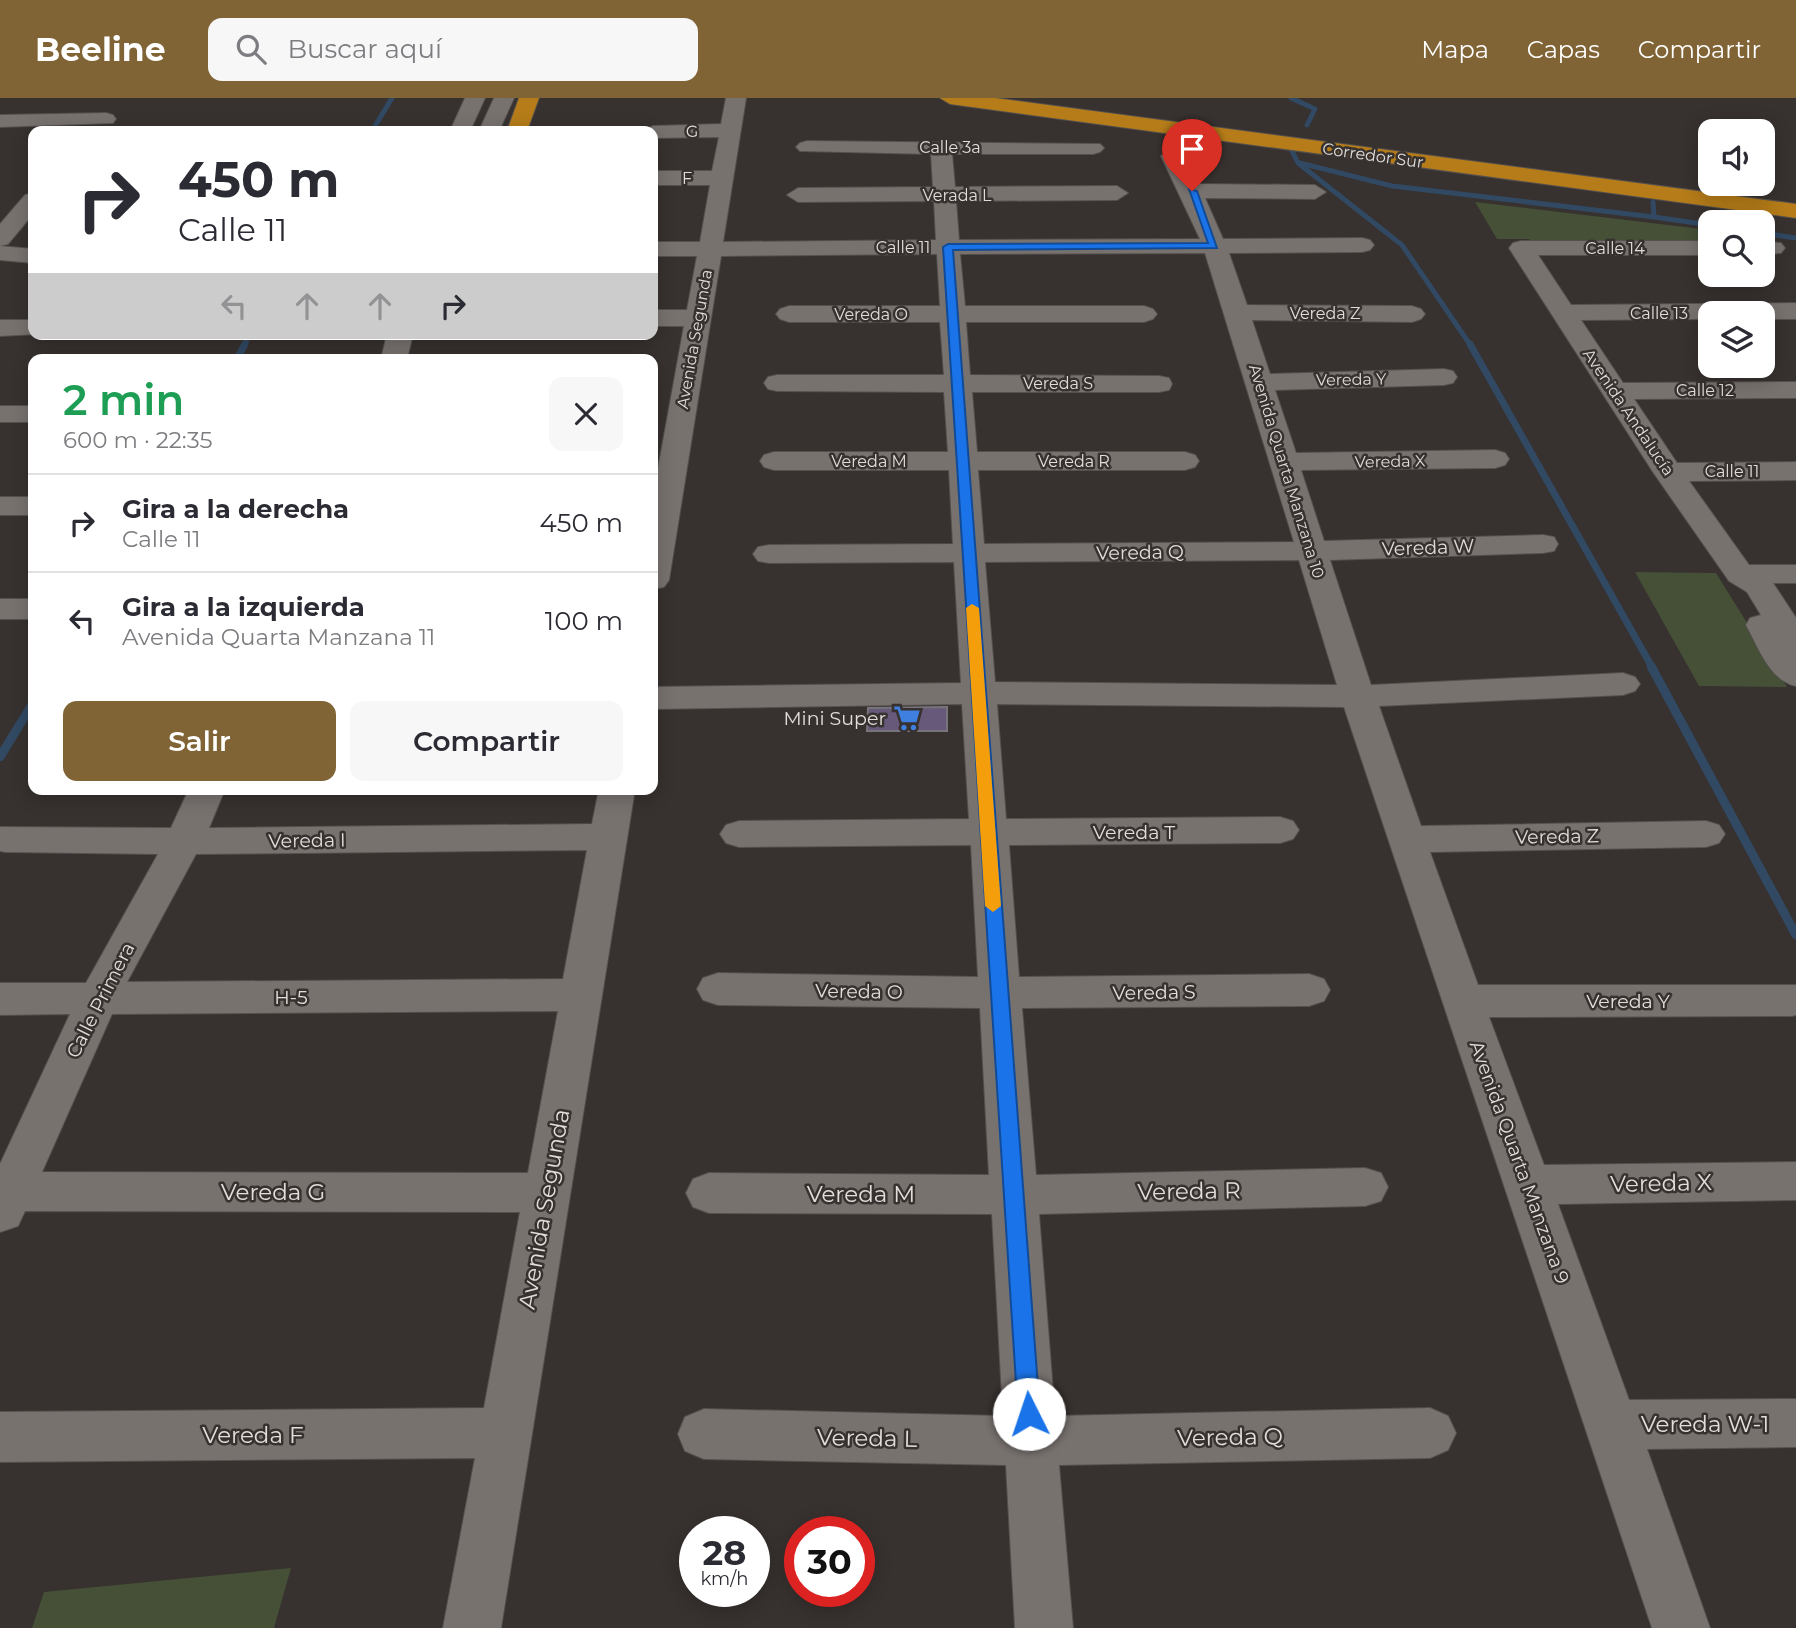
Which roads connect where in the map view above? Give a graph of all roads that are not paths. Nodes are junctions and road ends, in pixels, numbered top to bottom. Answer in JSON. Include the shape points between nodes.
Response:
{"nodes":[{"id":1,"x":123,"y":98,"type":"edge"},
{"id":2,"x":475,"y":98,"type":"edge"},
{"id":3,"x":504,"y":98,"type":"edge"},
{"id":4,"x":529,"y":98,"type":"edge"},
{"id":5,"x":736,"y":98,"type":"edge"},
{"id":6,"x":950,"y":98,"type":"edge"},
{"id":7,"x":1066,"y":98,"type":"edge"},
{"id":8,"x":0,"y":121,"type":"edge"},
{"id":9,"x":100,"y":125,"type":"edge"},
{"id":10,"x":462,"y":126,"type":"edge"},
{"id":11,"x":491,"y":126,"type":"edge"},
{"id":12,"x":519,"y":126,"type":"edge"},
{"id":13,"x":730,"y":130,"type":"junction"},
{"id":14,"x":658,"y":132,"type":"edge"},
{"id":15,"x":807,"y":147,"type":"dead end"},
{"id":16,"x":941,"y":147,"type":"junction"},
{"id":17,"x":1093,"y":148,"type":"dead end"},
{"id":18,"x":1172,"y":156,"type":"dead end"},
{"id":19,"x":658,"y":178,"type":"edge"},
{"id":20,"x":722,"y":178,"type":"junction"},
{"id":21,"x":1698,"y":179,"type":"edge"},
{"id":22,"x":1775,"y":189,"type":"edge"},
{"id":23,"x":1192,"y":191,"type":"junction"},
{"id":24,"x":1315,"y":192,"type":"dead end"},
{"id":25,"x":1796,"y":192,"type":"edge"},
{"id":26,"x":1117,"y":193,"type":"dead end"},
{"id":27,"x":798,"y":195,"type":"dead end"},
{"id":28,"x":944,"y":195,"type":"junction"},
{"id":29,"x":28,"y":206,"type":"edge"},
{"id":30,"x":1796,"y":211,"type":"edge"},
{"id":31,"x":0,"y":239,"type":"edge"},
{"id":32,"x":1214,"y":246,"type":"junction"},
{"id":33,"x":1363,"y":246,"type":"dead end"},
{"id":34,"x":948,"y":247,"type":"junction"},
{"id":35,"x":28,"y":248,"type":"edge"},
{"id":36,"x":710,"y":248,"type":"junction"},
{"id":37,"x":1521,"y":248,"type":"joint"},
{"id":38,"x":1698,"y":248,"type":"edge"},
{"id":39,"x":658,"y":249,"type":"edge"},
{"id":40,"x":0,"y":253,"type":"edge"},
{"id":41,"x":28,"y":256,"type":"edge"},
{"id":42,"x":1796,"y":311,"type":"edge"},
{"id":43,"x":1237,"y":312,"type":"junction"},
{"id":44,"x":1564,"y":313,"type":"junction"},
{"id":45,"x":789,"y":314,"type":"dead end"},
{"id":46,"x":953,"y":314,"type":"junction"},
{"id":47,"x":1144,"y":314,"type":"dead end"},
{"id":48,"x":1412,"y":314,"type":"dead end"},
{"id":49,"x":658,"y":318,"type":"edge"},
{"id":50,"x":698,"y":318,"type":"junction"},
{"id":51,"x":0,"y":328,"type":"edge"},
{"id":52,"x":28,"y":328,"type":"edge"},
{"id":53,"x":1444,"y":377,"type":"dead end"},
{"id":54,"x":958,"y":382,"type":"junction"},
{"id":55,"x":1259,"y":382,"type":"junction"},
{"id":56,"x":777,"y":383,"type":"dead end"},
{"id":57,"x":1159,"y":384,"type":"dead end"},
{"id":58,"x":1796,"y":390,"type":"edge"},
{"id":59,"x":1615,"y":391,"type":"junction"},
{"id":60,"x":0,"y":414,"type":"edge"},
{"id":61,"x":28,"y":414,"type":"edge"},
{"id":62,"x":1494,"y":459,"type":"dead end"},
{"id":63,"x":775,"y":461,"type":"dead end"},
{"id":64,"x":963,"y":461,"type":"junction"},
{"id":65,"x":1185,"y":461,"type":"dead end"},
{"id":66,"x":1284,"y":462,"type":"junction"},
{"id":67,"x":663,"y":463,"type":"edge"},
{"id":68,"x":1796,"y":471,"type":"edge"},
{"id":69,"x":1668,"y":472,"type":"junction"},
{"id":70,"x":0,"y":506,"type":"edge"},
{"id":71,"x":28,"y":506,"type":"edge"},
{"id":72,"x":658,"y":519,"type":"edge"},
{"id":73,"x":1543,"y":544,"type":"dead end"},
{"id":74,"x":1312,"y":551,"type":"junction"},
{"id":75,"x":769,"y":554,"type":"dead end"},
{"id":76,"x":969,"y":554,"type":"junction"},
{"id":77,"x":1796,"y":573,"type":"edge"},
{"id":78,"x":1740,"y":574,"type":"junction"},
{"id":79,"x":0,"y":609,"type":"edge"},
{"id":80,"x":28,"y":609,"type":"edge"},
{"id":81,"x":1796,"y":644,"type":"edge"},
{"id":82,"x":1796,"y":676,"type":"edge"},
{"id":83,"x":1623,"y":684,"type":"dead end"},
{"id":84,"x":978,"y":693,"type":"junction"},
{"id":85,"x":1358,"y":696,"type":"junction"},
{"id":86,"x":658,"y":698,"type":"edge"},
{"id":87,"x":204,"y":795,"type":"edge"},
{"id":88,"x":616,"y":795,"type":"edge"},
{"id":89,"x":1280,"y":831,"type":"dead end"},
{"id":90,"x":988,"y":833,"type":"junction"},
{"id":91,"x":739,"y":834,"type":"dead end"},
{"id":92,"x":1706,"y":834,"type":"dead end"},
{"id":93,"x":609,"y":837,"type":"junction"},
{"id":94,"x":5,"y":839,"type":"dead end"},
{"id":95,"x":1408,"y":839,"type":"junction"},
{"id":96,"x":184,"y":841,"type":"junction"},
{"id":97,"x":718,"y":989,"type":"dead end"},
{"id":98,"x":1309,"y":990,"type":"dead end"},
{"id":99,"x":999,"y":993,"type":"junction"},
{"id":100,"x":581,"y":995,"type":"junction"},
{"id":101,"x":98,"y":998,"type":"junction"},
{"id":102,"x":0,"y":999,"type":"edge"},
{"id":103,"x":1792,"y":1000,"type":"dead end"},
{"id":104,"x":1463,"y":1001,"type":"junction"},
{"id":105,"x":1796,"y":1181,"type":"edge"},
{"id":106,"x":1527,"y":1185,"type":"junction"},
{"id":107,"x":1365,"y":1187,"type":"dead end"},
{"id":108,"x":547,"y":1193,"type":"junction"},
{"id":109,"x":709,"y":1193,"type":"dead end"},
{"id":110,"x":1014,"y":1195,"type":"junction"},
{"id":111,"x":4,"y":1199,"type":"edge"},
{"id":112,"x":1796,"y":1423,"type":"edge"},
{"id":113,"x":1614,"y":1425,"type":"junction"},
{"id":114,"x":505,"y":1433,"type":"junction"},
{"id":115,"x":1430,"y":1433,"type":"dead end"},
{"id":116,"x":704,"y":1434,"type":"dead end"},
{"id":117,"x":0,"y":1437,"type":"edge"},
{"id":118,"x":1031,"y":1441,"type":"junction"},
{"id":119,"x":472,"y":1628,"type":"edge"},
{"id":120,"x":1044,"y":1628,"type":"edge"},
{"id":121,"x":1681,"y":1628,"type":"edge"}],
"edges":[{"from":1,"to":9,"type":"street"},
{"from":2,"to":10,"type":"street"},
{"from":3,"to":11,"type":"street"},
{"from":4,"to":12,"type":"highway"},
{"from":5,"to":13,"type":"street","name":"Avenida Segunda"},
{"from":6,"to":30,"type":"highway","name":"Corredor Sur"},
{"from":7,"to":21,"type":"highway","name":"Corredor Sur"},
{"from":8,"to":9,"type":"street"},
{"from":13,"to":14,"type":"street","name":"G"},
{"from":13,"to":20,"type":"street","name":"Avenida Segunda"},
{"from":15,"to":16,"type":"street","name":"Calle 3a"},
{"from":16,"to":17,"type":"street","name":"Calle 3a"},
{"from":16,"to":28,"type":"street"},
{"from":18,"to":23,"type":"street","name":"Avenida Quarta Manzana 10"},
{"from":19,"to":20,"type":"street","name":"F"},
{"from":20,"to":36,"type":"street","name":"Avenida Segunda"},
{"from":22,"to":25,"type":"highway"},
{"from":23,"to":24,"type":"street"},
{"from":23,"to":32,"type":"street","name":"Avenida Quarta Manzana 10"},
{"from":26,"to":28,"type":"street","name":"Verada L"},
{"from":27,"to":28,"type":"street","name":"Verada L"},
{"from":28,"to":34,"type":"street"},
{"from":29,"to":31,"type":"street"},
{"from":32,"to":33,"type":"street","name":"Calle 11"},
{"from":32,"to":34,"type":"street","name":"Calle 11"},
{"from":32,"to":43,"type":"street","name":"Avenida Quarta Manzana 10"},
{"from":34,"to":36,"type":"street","name":"Calle 11"},
{"from":34,"to":46,"type":"street"},
{"from":35,"to":40,"type":"street"},
{"from":36,"to":39,"type":"street","name":"Calle 11"},
{"from":36,"to":50,"type":"street","name":"Avenida Segunda"},
{"from":37,"to":38,"type":"street","name":"Calle 14"},
{"from":37,"to":44,"type":"street","name":"Avenida Andalucía"},
{"from":40,"to":41,"type":"street"},
{"from":42,"to":44,"type":"street","name":"Calle 13"},
{"from":43,"to":48,"type":"street","name":"Vereda Z"},
{"from":43,"to":55,"type":"street","name":"Avenida Quarta Manzana 10"},
{"from":44,"to":59,"type":"street","name":"Avenida Andalucía"},
{"from":45,"to":46,"type":"street","name":"Vereda O"},
{"from":46,"to":47,"type":"street"},
{"from":46,"to":54,"type":"street"},
{"from":49,"to":50,"type":"street"},
{"from":50,"to":67,"type":"street","name":"Avenida Segunda","via":[[675,385]]},
{"from":51,"to":52,"type":"street"},
{"from":53,"to":55,"type":"street","name":"Vereda Y"},
{"from":54,"to":56,"type":"street","name":"Vereda S"},
{"from":54,"to":57,"type":"street","name":"Vereda S"},
{"from":54,"to":64,"type":"street"},
{"from":55,"to":66,"type":"street","name":"Avenida Quarta Manzana 10"},
{"from":58,"to":59,"type":"street","name":"Calle 12"},
{"from":59,"to":69,"type":"street","name":"Avenida Andalucía"},
{"from":60,"to":61,"type":"street"},
{"from":62,"to":66,"type":"street","name":"Vereda X"},
{"from":63,"to":64,"type":"street","name":"Vereda M"},
{"from":64,"to":65,"type":"street","name":"Vereda R"},
{"from":64,"to":76,"type":"street"},
{"from":66,"to":74,"type":"street","name":"Avenida Quarta Manzana 10"},
{"from":67,"to":72,"type":"street","name":"Avenida Segunda"},
{"from":68,"to":69,"type":"street","name":"Calle 11"},
{"from":69,"to":78,"type":"street","name":"Avenida Andalucía"},
{"from":70,"to":71,"type":"street"},
{"from":73,"to":74,"type":"street","name":"Vereda W"},
{"from":74,"to":76,"type":"street","name":"Vereda Q"},
{"from":74,"to":85,"type":"street","name":"Avenida Quarta Manzana 10"},
{"from":75,"to":76,"type":"street","name":"Vereda Q"},
{"from":76,"to":84,"type":"street"},
{"from":77,"to":78,"type":"street"},
{"from":78,"to":81,"type":"street","name":"Avenida Andalucía","via":[[1759,586]]},
{"from":78,"to":82,"type":"street","name":"Avenida Andalucía","via":[[1738,585]]},
{"from":79,"to":80,"type":"street"},
{"from":83,"to":85,"type":"street"},
{"from":84,"to":85,"type":"street"},
{"from":84,"to":86,"type":"street"},
{"from":84,"to":90,"type":"street"},
{"from":85,"to":95,"type":"street","name":"Avenida Quarta Manzana 9"},
{"from":87,"to":96,"type":"street","name":"Calle Primera"},
{"from":88,"to":93,"type":"street","name":"Avenida Segunda"},
{"from":89,"to":90,"type":"street","name":"Vereda T"},
{"from":90,"to":91,"type":"street"},
{"from":90,"to":99,"type":"street"},
{"from":92,"to":95,"type":"street","name":"Vereda Z"},
{"from":93,"to":96,"type":"street","name":"Vereda I"},
{"from":93,"to":100,"type":"street","name":"Avenida Segunda"},
{"from":94,"to":96,"type":"street","name":"Vereda I"},
{"from":95,"to":104,"type":"street","name":"Avenida Quarta Manzana 9"},
{"from":96,"to":101,"type":"street","name":"Calle Primera"},
{"from":97,"to":99,"type":"street","name":"Vereda O"},
{"from":98,"to":99,"type":"street","name":"Vereda S"},
{"from":99,"to":110,"type":"street"},
{"from":100,"to":101,"type":"street","name":"H-5"},
{"from":100,"to":108,"type":"street","name":"Avenida Segunda"},
{"from":101,"to":102,"type":"street","name":"H-5"},
{"from":101,"to":111,"type":"street","name":"Calle Primera"},
{"from":103,"to":104,"type":"street","name":"Vereda Y"},
{"from":104,"to":106,"type":"street","name":"Avenida Quarta Manzana 9"},
{"from":105,"to":106,"type":"street","name":"Vereda X"},
{"from":106,"to":113,"type":"street","name":"Avenida Quarta Manzana 9"},
{"from":107,"to":110,"type":"street","name":"Vereda R"},
{"from":108,"to":111,"type":"street","name":"Vereda G"},
{"from":108,"to":114,"type":"street","name":"Avenida Segunda"},
{"from":109,"to":110,"type":"street","name":"Vereda M"},
{"from":110,"to":118,"type":"street"},
{"from":112,"to":113,"type":"street","name":"Vereda W-1"},
{"from":113,"to":121,"type":"street","name":"Avenida Quarta Manzana 9"},
{"from":114,"to":117,"type":"street","name":"Vereda F"},
{"from":114,"to":119,"type":"street","name":"Avenida Segunda"},
{"from":115,"to":118,"type":"street","name":"Vereda Q"},
{"from":116,"to":118,"type":"street","name":"Vereda L"},
{"from":118,"to":120,"type":"street"}]}
